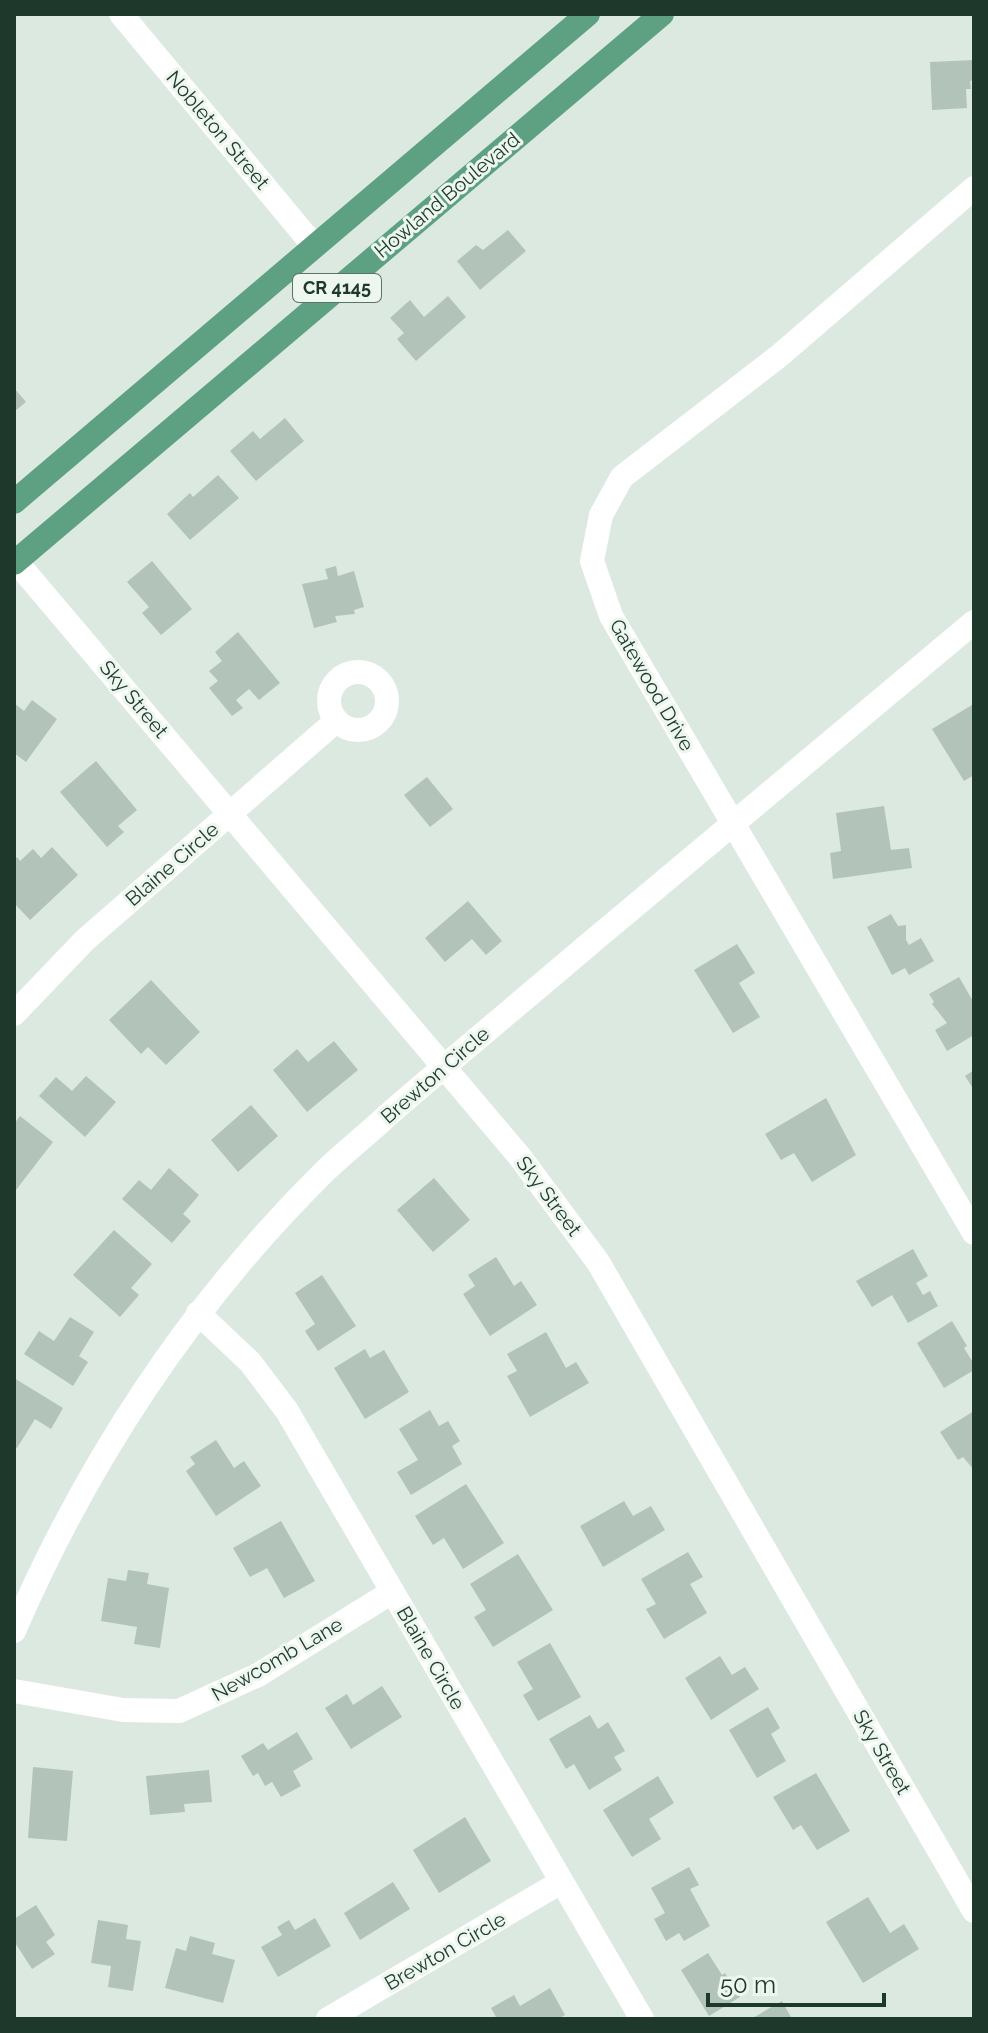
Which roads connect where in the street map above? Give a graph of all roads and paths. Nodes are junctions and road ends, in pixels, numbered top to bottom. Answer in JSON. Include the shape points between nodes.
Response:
{"nodes":[{"id":1,"x":121,"y":14,"type":"edge"},
{"id":2,"x":662,"y":14,"type":"edge"},
{"id":3,"x":572,"y":19,"type":"edge"},
{"id":4,"x":974,"y":188,"type":"edge"},
{"id":5,"x":314,"y":246,"type":"junction"},
{"id":6,"x":14,"y":502,"type":"edge"},
{"id":7,"x":15,"y":561,"type":"edge"},
{"id":8,"x":974,"y":622,"type":"edge"},
{"id":9,"x":336,"y":721,"type":"dead end"},
{"id":10,"x":231,"y":813,"type":"junction"},
{"id":11,"x":733,"y":824,"type":"junction"},
{"id":12,"x":14,"y":1014,"type":"edge"},
{"id":13,"x":444,"y":1067,"type":"junction"},
{"id":14,"x":974,"y":1233,"type":"edge"},
{"id":15,"x":198,"y":1313,"type":"junction"},
{"id":16,"x":392,"y":1592,"type":"junction"},
{"id":17,"x":14,"y":1631,"type":"edge"},
{"id":18,"x":14,"y":1691,"type":"edge"},
{"id":19,"x":561,"y":1882,"type":"junction"},
{"id":20,"x":974,"y":1911,"type":"edge"},
{"id":21,"x":328,"y":2019,"type":"edge"},
{"id":22,"x":642,"y":2019,"type":"edge"}],
"edges":[{"from":1,"to":5,"type":"street","name":"Nobleton Street"},
{"from":2,"to":7,"type":"main road","name":"Howland Boulevard","number":"CR 4145"},
{"from":3,"to":5,"type":"main road","number":"CR 4145"},
{"from":4,"to":11,"type":"street","name":"Gatewood Drive","via":[[779,356],[622,477],[601,515],[592,561],[611,616]]},
{"from":5,"to":6,"type":"main road","number":"CR 4145"},
{"from":7,"to":10,"type":"street","name":"Sky Street"},
{"from":8,"to":11,"type":"street","name":"Brewton Circle"},
{"from":9,"to":10,"type":"street","name":"Blaine Circle"},
{"from":10,"to":12,"type":"street","name":"Blaine Circle","via":[[85,940]]},
{"from":10,"to":13,"type":"street","name":"Sky Street"},
{"from":11,"to":13,"type":"street","name":"Brewton Circle"},
{"from":11,"to":14,"type":"street","name":"Gatewood Drive"},
{"from":13,"to":15,"type":"street","name":"Brewton Circle","via":[[321,1175]]},
{"from":13,"to":20,"type":"street","name":"Sky Street","via":[[598,1262]]},
{"from":15,"to":16,"type":"street","name":"Blaine Circle","via":[[250,1362],[287,1411]]},
{"from":15,"to":17,"type":"street","name":"Brewton Circle","via":[[147,1383],[85,1488]]},
{"from":16,"to":18,"type":"street","name":"Newcomb Lane","via":[[258,1675],[179,1711],[123,1710]]},
{"from":16,"to":19,"type":"street","name":"Blaine Circle"},
{"from":19,"to":21,"type":"street","name":"Brewton Circle"},
{"from":19,"to":22,"type":"street","name":"Blaine Circle"}]}
